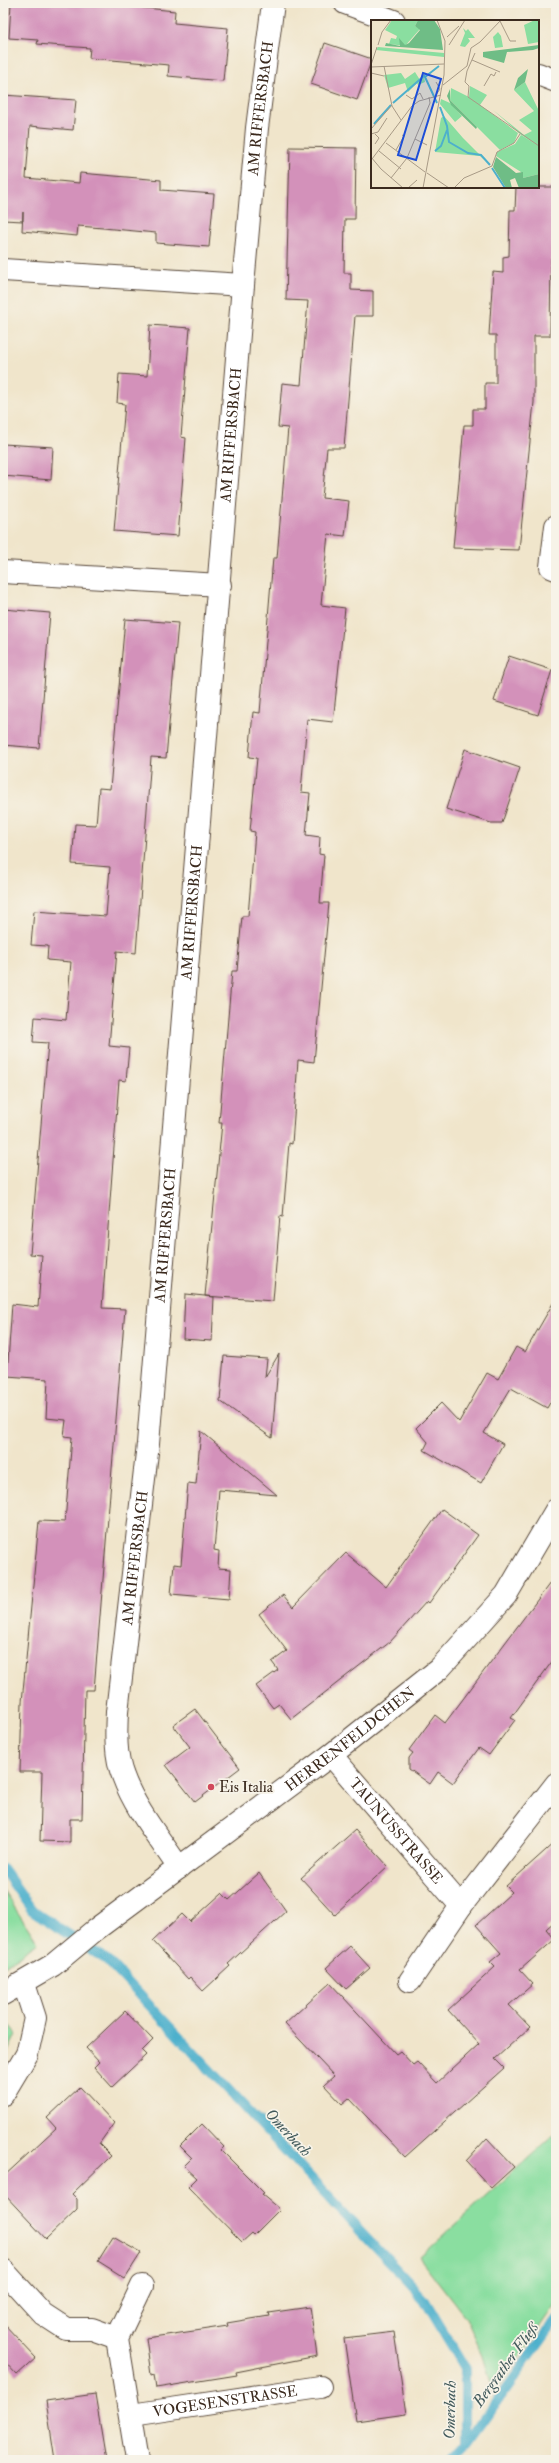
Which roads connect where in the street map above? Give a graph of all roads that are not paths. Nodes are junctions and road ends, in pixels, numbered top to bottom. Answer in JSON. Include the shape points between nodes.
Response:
{"nodes":[{"id":1,"x":273,"y":3,"type":"edge"},
{"id":2,"x":345,"y":3,"type":"edge"},
{"id":3,"x":391,"y":20,"type":"edge"},
{"id":4,"x":539,"y":74,"type":"edge"},
{"id":5,"x":556,"y":81,"type":"edge"},
{"id":6,"x":3,"y":270,"type":"edge"},
{"id":7,"x":243,"y":285,"type":"junction"},
{"id":8,"x":556,"y":526,"type":"edge"},
{"id":9,"x":556,"y":569,"type":"edge"},
{"id":10,"x":3,"y":572,"type":"edge"},
{"id":11,"x":220,"y":585,"type":"junction"},
{"id":12,"x":556,"y":1510,"type":"edge"},
{"id":13,"x":331,"y":1755,"type":"junction"},
{"id":14,"x":556,"y":1784,"type":"edge"},
{"id":15,"x":179,"y":1868,"type":"junction"},
{"id":16,"x":461,"y":1906,"type":"junction"},
{"id":17,"x":410,"y":1981,"type":"dead end"},
{"id":18,"x":24,"y":1984,"type":"junction"},
{"id":19,"x":3,"y":1994,"type":"edge"},
{"id":20,"x":3,"y":2094,"type":"edge"},
{"id":21,"x":3,"y":2270,"type":"edge"},
{"id":22,"x":142,"y":2286,"type":"dead end"},
{"id":23,"x":117,"y":2338,"type":"junction"},
{"id":24,"x":320,"y":2387,"type":"dead end"},
{"id":25,"x":131,"y":2415,"type":"junction"},
{"id":26,"x":137,"y":2460,"type":"edge"}],
"edges":[{"from":1,"to":7,"type":"street","name":"AM RIFFERSBACH","via":[[257,128]]},
{"from":2,"to":3,"type":"street"},
{"from":4,"to":5,"type":"street"},
{"from":6,"to":7,"type":"street"},
{"from":7,"to":11,"type":"street","name":"AM RIFFERSBACH"},
{"from":8,"to":9,"type":"street","via":[[551,567]]},
{"from":10,"to":11,"type":"street"},
{"from":11,"to":15,"type":"street","name":"AM RIFFERSBACH","via":[[148,1444],[117,1712],[116,1744],[123,1776],[140,1808]]},
{"from":12,"to":13,"type":"street","name":"HERRENFELDCHEN","via":[[506,1595],[439,1670]]},
{"from":13,"to":15,"type":"street","name":"HERRENFELDCHEN"},
{"from":13,"to":16,"type":"street","name":"TAUNUSSTRASSE"},
{"from":14,"to":16,"type":"street"},
{"from":15,"to":18,"type":"street","name":"HERRENFELDCHEN","via":[[95,1930],[53,1965]]},
{"from":16,"to":17,"type":"street"},
{"from":18,"to":19,"type":"street","name":"HERRENFELDCHEN"},
{"from":18,"to":20,"type":"street","via":[[35,2018],[27,2054]]},
{"from":21,"to":23,"type":"street","via":[[43,2314],[66,2329],[92,2330]]},
{"from":22,"to":23,"type":"street"},
{"from":23,"to":25,"type":"street"},
{"from":24,"to":25,"type":"street","name":"VOGESENSTRASSE"},
{"from":25,"to":26,"type":"street"}]}
